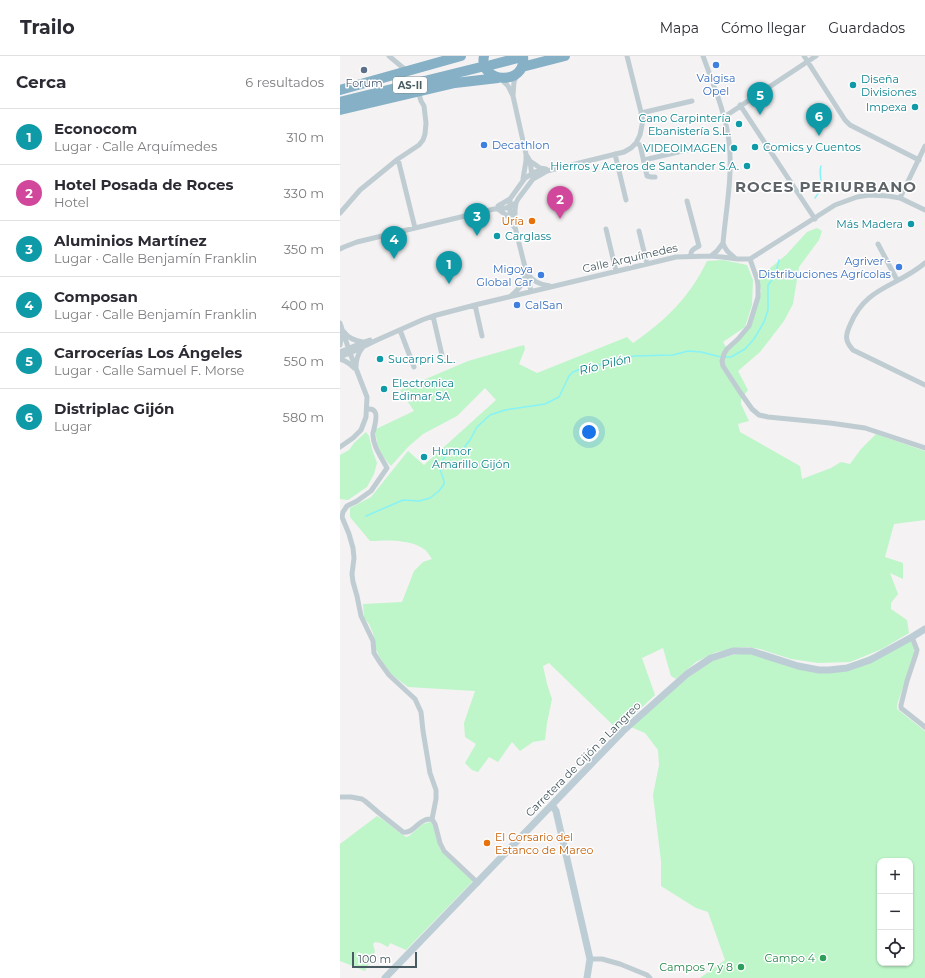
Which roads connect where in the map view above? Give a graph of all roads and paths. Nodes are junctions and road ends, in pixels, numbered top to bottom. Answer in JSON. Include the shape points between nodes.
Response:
{"nodes":[{"id":1,"x":389,"y":56,"type":"edge"},
{"id":2,"x":461,"y":56,"type":"edge"},
{"id":3,"x":502,"y":56,"type":"edge"},
{"id":4,"x":565,"y":56,"type":"edge"},
{"id":5,"x":627,"y":56,"type":"edge"},
{"id":6,"x":703,"y":56,"type":"edge"},
{"id":7,"x":804,"y":56,"type":"edge"},
{"id":8,"x":816,"y":56,"type":"edge"},
{"id":9,"x":485,"y":62,"type":"edge"},
{"id":10,"x":807,"y":62,"type":"junction"},
{"id":11,"x":520,"y":64,"type":"edge"},
{"id":12,"x":407,"y":71,"type":"junction"},
{"id":13,"x":499,"y":78,"type":"junction"},
{"id":14,"x":340,"y":90,"type":"edge"},
{"id":15,"x":418,"y":91,"type":"junction"},
{"id":16,"x":340,"y":96,"type":"edge"},
{"id":17,"x":513,"y":96,"type":"junction"},
{"id":18,"x":692,"y":101,"type":"dead end"},
{"id":19,"x":340,"y":102,"type":"edge"},
{"id":20,"x":740,"y":105,"type":"junction"},
{"id":21,"x":340,"y":110,"type":"edge"},
{"id":22,"x":641,"y":113,"type":"junction"},
{"id":23,"x":724,"y":116,"type":"junction"},
{"id":24,"x":636,"y":143,"type":"junction"},
{"id":25,"x":925,"y":146,"type":"edge"},
{"id":26,"x":695,"y":148,"type":"dead end"},
{"id":27,"x":615,"y":154,"type":"junction"},
{"id":28,"x":398,"y":159,"type":"junction"},
{"id":29,"x":644,"y":160,"type":"junction"},
{"id":30,"x":919,"y":160,"type":"junction"},
{"id":31,"x":528,"y":161,"type":"junction"},
{"id":32,"x":549,"y":169,"type":"junction"},
{"id":33,"x":534,"y":176,"type":"junction"},
{"id":34,"x":655,"y":177,"type":"dead end"},
{"id":35,"x":523,"y":179,"type":"junction"},
{"id":36,"x":900,"y":198,"type":"junction"},
{"id":37,"x":510,"y":199,"type":"junction"},
{"id":38,"x":626,"y":200,"type":"dead end"},
{"id":39,"x":687,"y":201,"type":"dead end"},
{"id":40,"x":516,"y":203,"type":"junction"},
{"id":41,"x":509,"y":206,"type":"junction"},
{"id":42,"x":497,"y":208,"type":"junction"},
{"id":43,"x":925,"y":210,"type":"edge"},
{"id":44,"x":340,"y":213,"type":"edge"},
{"id":45,"x":510,"y":218,"type":"junction"},
{"id":46,"x":815,"y":219,"type":"junction"},
{"id":47,"x":515,"y":221,"type":"junction"},
{"id":48,"x":515,"y":227,"type":"junction"},
{"id":49,"x":415,"y":228,"type":"junction"},
{"id":50,"x":606,"y":229,"type":"dead end"},
{"id":51,"x":639,"y":231,"type":"dead end"},
{"id":52,"x":723,"y":243,"type":"junction"},
{"id":53,"x":878,"y":244,"type":"dead end"},
{"id":54,"x":340,"y":249,"type":"edge"},
{"id":55,"x":691,"y":256,"type":"junction"},
{"id":56,"x":711,"y":256,"type":"junction"},
{"id":57,"x":738,"y":259,"type":"junction"},
{"id":58,"x":750,"y":259,"type":"junction"},
{"id":59,"x":925,"y":263,"type":"edge"},
{"id":60,"x":647,"y":264,"type":"junction"},
{"id":61,"x":526,"y":270,"type":"junction"},
{"id":62,"x":616,"y":272,"type":"junction"},
{"id":63,"x":897,"y":280,"type":"junction"},
{"id":64,"x":554,"y":286,"type":"junction"},
{"id":65,"x":531,"y":292,"type":"junction"},
{"id":66,"x":510,"y":297,"type":"junction"},
{"id":67,"x":475,"y":305,"type":"junction"},
{"id":68,"x":433,"y":316,"type":"junction"},
{"id":69,"x":340,"y":323,"type":"edge"},
{"id":70,"x":342,"y":330,"type":"junction"},
{"id":71,"x":400,"y":330,"type":"junction"},
{"id":72,"x":482,"y":336,"type":"dead end"},
{"id":73,"x":374,"y":340,"type":"junction"},
{"id":74,"x":364,"y":344,"type":"junction"},
{"id":75,"x":340,"y":345,"type":"edge"},
{"id":76,"x":349,"y":351,"type":"junction"},
{"id":77,"x":340,"y":355,"type":"edge"},
{"id":78,"x":442,"y":355,"type":"dead end"},
{"id":79,"x":414,"y":367,"type":"dead end"},
{"id":80,"x":356,"y":370,"type":"junction"},
{"id":81,"x":925,"y":385,"type":"edge"},
{"id":82,"x":367,"y":409,"type":"junction"},
{"id":83,"x":340,"y":447,"type":"edge"},
{"id":84,"x":925,"y":448,"type":"edge"},
{"id":85,"x":925,"y":629,"type":"edge"},
{"id":86,"x":912,"y":637,"type":"junction"},
{"id":87,"x":925,"y":727,"type":"edge"},
{"id":88,"x":340,"y":797,"type":"edge"},
{"id":89,"x":552,"y":805,"type":"junction"},
{"id":90,"x":432,"y":819,"type":"junction"},
{"id":91,"x":478,"y":883,"type":"junction"},
{"id":92,"x":590,"y":959,"type":"junction"},
{"id":93,"x":385,"y":978,"type":"edge"},
{"id":94,"x":587,"y":978,"type":"edge"},
{"id":95,"x":650,"y":978,"type":"edge"}],
"edges":[{"from":1,"to":12,"type":"street"},
{"from":2,"to":12,"type":"highway"},
{"from":3,"to":9,"type":"highway","number":"AS-II"},
{"from":4,"to":11,"type":"highway"},
{"from":5,"to":22,"type":"street"},
{"from":6,"to":23,"type":"street"},
{"from":7,"to":10,"type":"street"},
{"from":8,"to":10,"type":"street"},
{"from":9,"to":11,"type":"highway","number":"AS-II"},
{"from":9,"to":13,"type":"highway","via":[[483,59],[485,67]]},
{"from":9,"to":16,"type":"highway","number":"AS-II"},
{"from":9,"to":19,"type":"highway","number":"AS-II"},
{"from":10,"to":20,"type":"street"},
{"from":10,"to":30,"type":"street","via":[[850,125]]},
{"from":11,"to":13,"type":"highway","via":[[512,77]]},
{"from":11,"to":17,"type":"street","via":[[514,82]]},
{"from":12,"to":14,"type":"highway"},
{"from":13,"to":15,"type":"highway","via":[[455,83]]},
{"from":13,"to":17,"type":"street","via":[[508,86]]},
{"from":15,"to":21,"type":"highway"},
{"from":15,"to":28,"type":"street","via":[[424,106],[425,134],[419,145]]},
{"from":17,"to":31,"type":"street"},
{"from":18,"to":22,"type":"street"},
{"from":20,"to":23,"type":"street"},
{"from":20,"to":46,"type":"street"},
{"from":22,"to":24,"type":"street","via":[[642,127]]},
{"from":23,"to":52,"type":"street","via":[[729,141],[730,170]]},
{"from":24,"to":27,"type":"street","via":[[624,152]]},
{"from":24,"to":29,"type":"street","via":[[640,146]]},
{"from":25,"to":30,"type":"street"},
{"from":26,"to":29,"type":"street"},
{"from":27,"to":32,"type":"street"},
{"from":27,"to":38,"type":"street"},
{"from":28,"to":44,"type":"street","via":[[360,190]]},
{"from":28,"to":49,"type":"street"},
{"from":29,"to":34,"type":"street","via":[[647,176]]},
{"from":30,"to":36,"type":"street"},
{"from":31,"to":32,"type":"street","via":[[540,168]]},
{"from":31,"to":33,"type":"street"},
{"from":31,"to":35,"type":"street"},
{"from":32,"to":33,"type":"street"},
{"from":33,"to":35,"type":"street","via":[[528,175]]},
{"from":33,"to":40,"type":"street"},
{"from":35,"to":37,"type":"street"},
{"from":36,"to":43,"type":"street"},
{"from":36,"to":46,"type":"street","via":[[869,195],[857,197],[835,205]]},
{"from":37,"to":41,"type":"street"},
{"from":37,"to":42,"type":"street"},
{"from":39,"to":55,"type":"street","via":[[699,246],[693,249]]},
{"from":40,"to":41,"type":"street"},
{"from":40,"to":47,"type":"street"},
{"from":41,"to":42,"type":"street"},
{"from":41,"to":45,"type":"street"},
{"from":41,"to":47,"type":"street"},
{"from":42,"to":45,"type":"street"},
{"from":42,"to":49,"type":"street"},
{"from":45,"to":48,"type":"street"},
{"from":46,"to":58,"type":"street"},
{"from":47,"to":48,"type":"street"},
{"from":48,"to":61,"type":"street"},
{"from":49,"to":54,"type":"street","via":[[357,242]]},
{"from":50,"to":62,"type":"street"},
{"from":51,"to":60,"type":"street"},
{"from":52,"to":56,"type":"street"},
{"from":52,"to":57,"type":"street","via":[[728,253]]},
{"from":53,"to":63,"type":"street"},
{"from":55,"to":56,"type":"street","name":"Calle Arquímedes"},
{"from":55,"to":60,"type":"street","name":"Calle Arquímedes"},
{"from":56,"to":57,"type":"street","name":"Calle Arquímedes"},
{"from":57,"to":58,"type":"street","name":"Calle Arquímedes"},
{"from":58,"to":84,"type":"street","via":[[757,279],[758,297],[749,326],[727,349],[722,361],[752,409],[759,415],[768,417],[865,428]]},
{"from":59,"to":63,"type":"street"},
{"from":60,"to":62,"type":"street","name":"Calle Arquímedes"},
{"from":61,"to":64,"type":"street","via":[[535,282]]},
{"from":61,"to":65,"type":"street"},
{"from":61,"to":66,"type":"street","via":[[523,284]]},
{"from":62,"to":64,"type":"street","name":"Calle Arquímedes"},
{"from":63,"to":81,"type":"street","via":[[863,303],[852,319],[846,339],[854,350]]},
{"from":64,"to":65,"type":"street","name":"Calle Arquímedes"},
{"from":65,"to":66,"type":"street","name":"Calle Arquímedes"},
{"from":66,"to":67,"type":"street","name":"Calle Arquímedes"},
{"from":67,"to":68,"type":"street","name":"Calle Arquímedes"},
{"from":67,"to":72,"type":"street"},
{"from":68,"to":71,"type":"street","name":"Calle Arquímedes"},
{"from":68,"to":78,"type":"street"},
{"from":69,"to":70,"type":"street"},
{"from":70,"to":74,"type":"street","via":[[353,340]]},
{"from":70,"to":75,"type":"street"},
{"from":70,"to":76,"type":"street"},
{"from":71,"to":73,"type":"street","name":"Calle Arquímedes"},
{"from":71,"to":79,"type":"street"},
{"from":73,"to":74,"type":"street","name":"Calle Arquímedes"},
{"from":73,"to":76,"type":"street","name":"Calle Arquímedes"},
{"from":74,"to":76,"type":"street","name":"Calle Arquímedes"},
{"from":74,"to":80,"type":"street"},
{"from":76,"to":77,"type":"street","name":"Calle Arquímedes"},
{"from":76,"to":80,"type":"street"},
{"from":77,"to":80,"type":"street"},
{"from":80,"to":82,"type":"street","via":[[367,397]]},
{"from":82,"to":83,"type":"street","via":[[361,430]]},
{"from":82,"to":90,"type":"street","via":[[375,412],[374,441],[387,468],[370,491],[357,502],[347,506],[342,517],[353,548],[353,582],[361,616],[373,641],[374,653],[389,675],[415,699],[421,712],[430,773],[436,790]]},
{"from":85,"to":86,"type":"street","name":"Carretera de Gijón a Langreo"},
{"from":86,"to":87,"type":"street","via":[[917,650],[901,705]]},
{"from":86,"to":89,"type":"street","name":"Carretera de Gijón a Langreo","via":[[870,660],[847,668],[829,670],[798,666],[751,651],[733,651],[711,658],[687,674],[628,726]]},
{"from":88,"to":90,"type":"street","via":[[362,799],[407,833],[426,820]]},
{"from":89,"to":91,"type":"street","name":"Carretera de Gijón a Langreo"},
{"from":89,"to":92,"type":"street","via":[[556,811]]},
{"from":90,"to":91,"type":"street","via":[[444,851]]},
{"from":91,"to":93,"type":"street","name":"Carretera de Gijón a Langreo"},
{"from":92,"to":94,"type":"street"},
{"from":92,"to":95,"type":"street","via":[[620,964]]}]}
